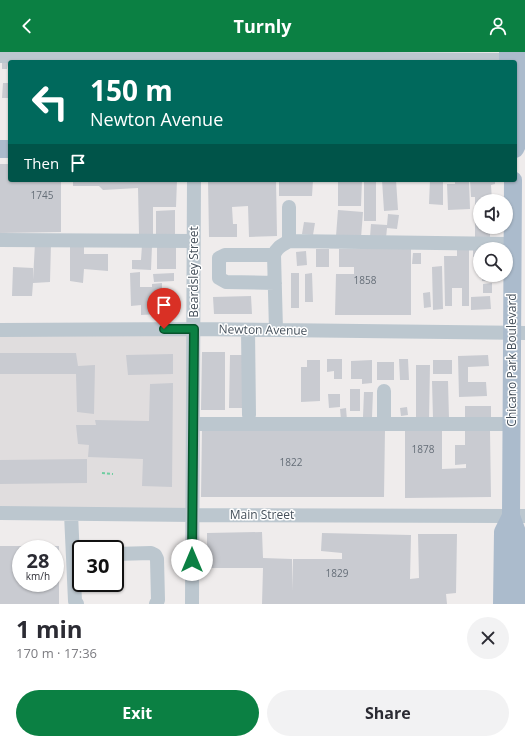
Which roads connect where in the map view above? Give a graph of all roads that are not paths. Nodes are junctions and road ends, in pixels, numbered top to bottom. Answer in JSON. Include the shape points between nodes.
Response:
{"nodes":[{"id":1,"x":0,"y":56,"type":"edge"},
{"id":2,"x":194,"y":57,"type":"edge"},
{"id":3,"x":516,"y":58,"type":"edge"},
{"id":4,"x":517,"y":71,"type":"edge"},
{"id":5,"x":517,"y":145,"type":"edge"},
{"id":6,"x":194,"y":182,"type":"edge"},
{"id":7,"x":513,"y":182,"type":"edge"},
{"id":8,"x":289,"y":207,"type":"dead end"},
{"id":9,"x":0,"y":240,"type":"edge"},
{"id":10,"x":193,"y":240,"type":"junction"},
{"id":11,"x":289,"y":241,"type":"junction"},
{"id":12,"x":511,"y":242,"type":"edge"},
{"id":13,"x":473,"y":243,"type":"edge"},
{"id":14,"x":274,"y":255,"type":"junction"},
{"id":15,"x":513,"y":266,"type":"edge"},
{"id":16,"x":275,"y":283,"type":"junction"},
{"id":17,"x":194,"y":329,"type":"junction"},
{"id":18,"x":0,"y":330,"type":"edge"},
{"id":19,"x":248,"y":330,"type":"junction"},
{"id":20,"x":276,"y":330,"type":"junction"},
{"id":21,"x":519,"y":333,"type":"edge"},
{"id":22,"x":384,"y":391,"type":"dead end"},
{"id":23,"x":249,"y":415,"type":"dead end"},
{"id":24,"x":193,"y":424,"type":"junction"},
{"id":25,"x":384,"y":424,"type":"junction"},
{"id":26,"x":511,"y":424,"type":"junction"},
{"id":27,"x":0,"y":513,"type":"edge"},
{"id":28,"x":71,"y":514,"type":"junction"},
{"id":29,"x":193,"y":515,"type":"junction"},
{"id":30,"x":518,"y":516,"type":"edge"},
{"id":31,"x":75,"y":540,"type":"edge"},
{"id":32,"x":124,"y":554,"type":"edge"},
{"id":33,"x":75,"y":592,"type":"edge"},
{"id":34,"x":77,"y":604,"type":"edge"},
{"id":35,"x":156,"y":604,"type":"edge"},
{"id":36,"x":192,"y":604,"type":"edge"},
{"id":37,"x":502,"y":604,"type":"edge"},
{"id":38,"x":518,"y":604,"type":"edge"}],
"edges":[{"from":1,"to":2,"type":"street"},
{"from":2,"to":3,"type":"street"},
{"from":4,"to":5,"type":"main road","via":[[522,135]]},
{"from":6,"to":10,"type":"street","name":"Beardsley Street"},
{"from":7,"to":12,"type":"main road","name":"Chicano Park Boulevard"},
{"from":8,"to":11,"type":"street"},
{"from":9,"to":10,"type":"street"},
{"from":10,"to":17,"type":"street","name":"Beardsley Street"},
{"from":11,"to":13,"type":"street"},
{"from":11,"to":14,"type":"street","via":[[281,245]]},
{"from":14,"to":16,"type":"street"},
{"from":14,"to":16,"type":"street","via":[[225,255],[219,258],[219,278],[226,282]]},
{"from":15,"to":21,"type":"main road","name":"Chicano Park Boulevard"},
{"from":16,"to":20,"type":"street"},
{"from":17,"to":18,"type":"street","name":"Newton Avenue"},
{"from":17,"to":19,"type":"street","name":"Newton Avenue"},
{"from":17,"to":24,"type":"street","name":"Beardsley Street"},
{"from":19,"to":20,"type":"street","name":"Newton Avenue"},
{"from":19,"to":23,"type":"street"},
{"from":20,"to":21,"type":"street","name":"Newton Avenue"},
{"from":21,"to":26,"type":"main road","name":"Chicano Park Boulevard"},
{"from":22,"to":25,"type":"street"},
{"from":24,"to":25,"type":"street"},
{"from":24,"to":29,"type":"street","name":"Beardsley Street"},
{"from":25,"to":26,"type":"street"},
{"from":26,"to":30,"type":"main road","name":"Chicano Park Boulevard"},
{"from":27,"to":28,"type":"street","name":"Main Street"},
{"from":28,"to":29,"type":"street","name":"Main Street"},
{"from":28,"to":31,"type":"street"},
{"from":29,"to":30,"type":"street","name":"Main Street"},
{"from":29,"to":36,"type":"street","name":"Beardsley Street"},
{"from":30,"to":37,"type":"main road","name":"Chicano Park Boulevard","via":[[503,532]]},
{"from":30,"to":38,"type":"main road","name":"Chicano Park Boulevard"},
{"from":32,"to":35,"type":"street","via":[[155,555],[158,566]]},
{"from":33,"to":34,"type":"street"}]}
